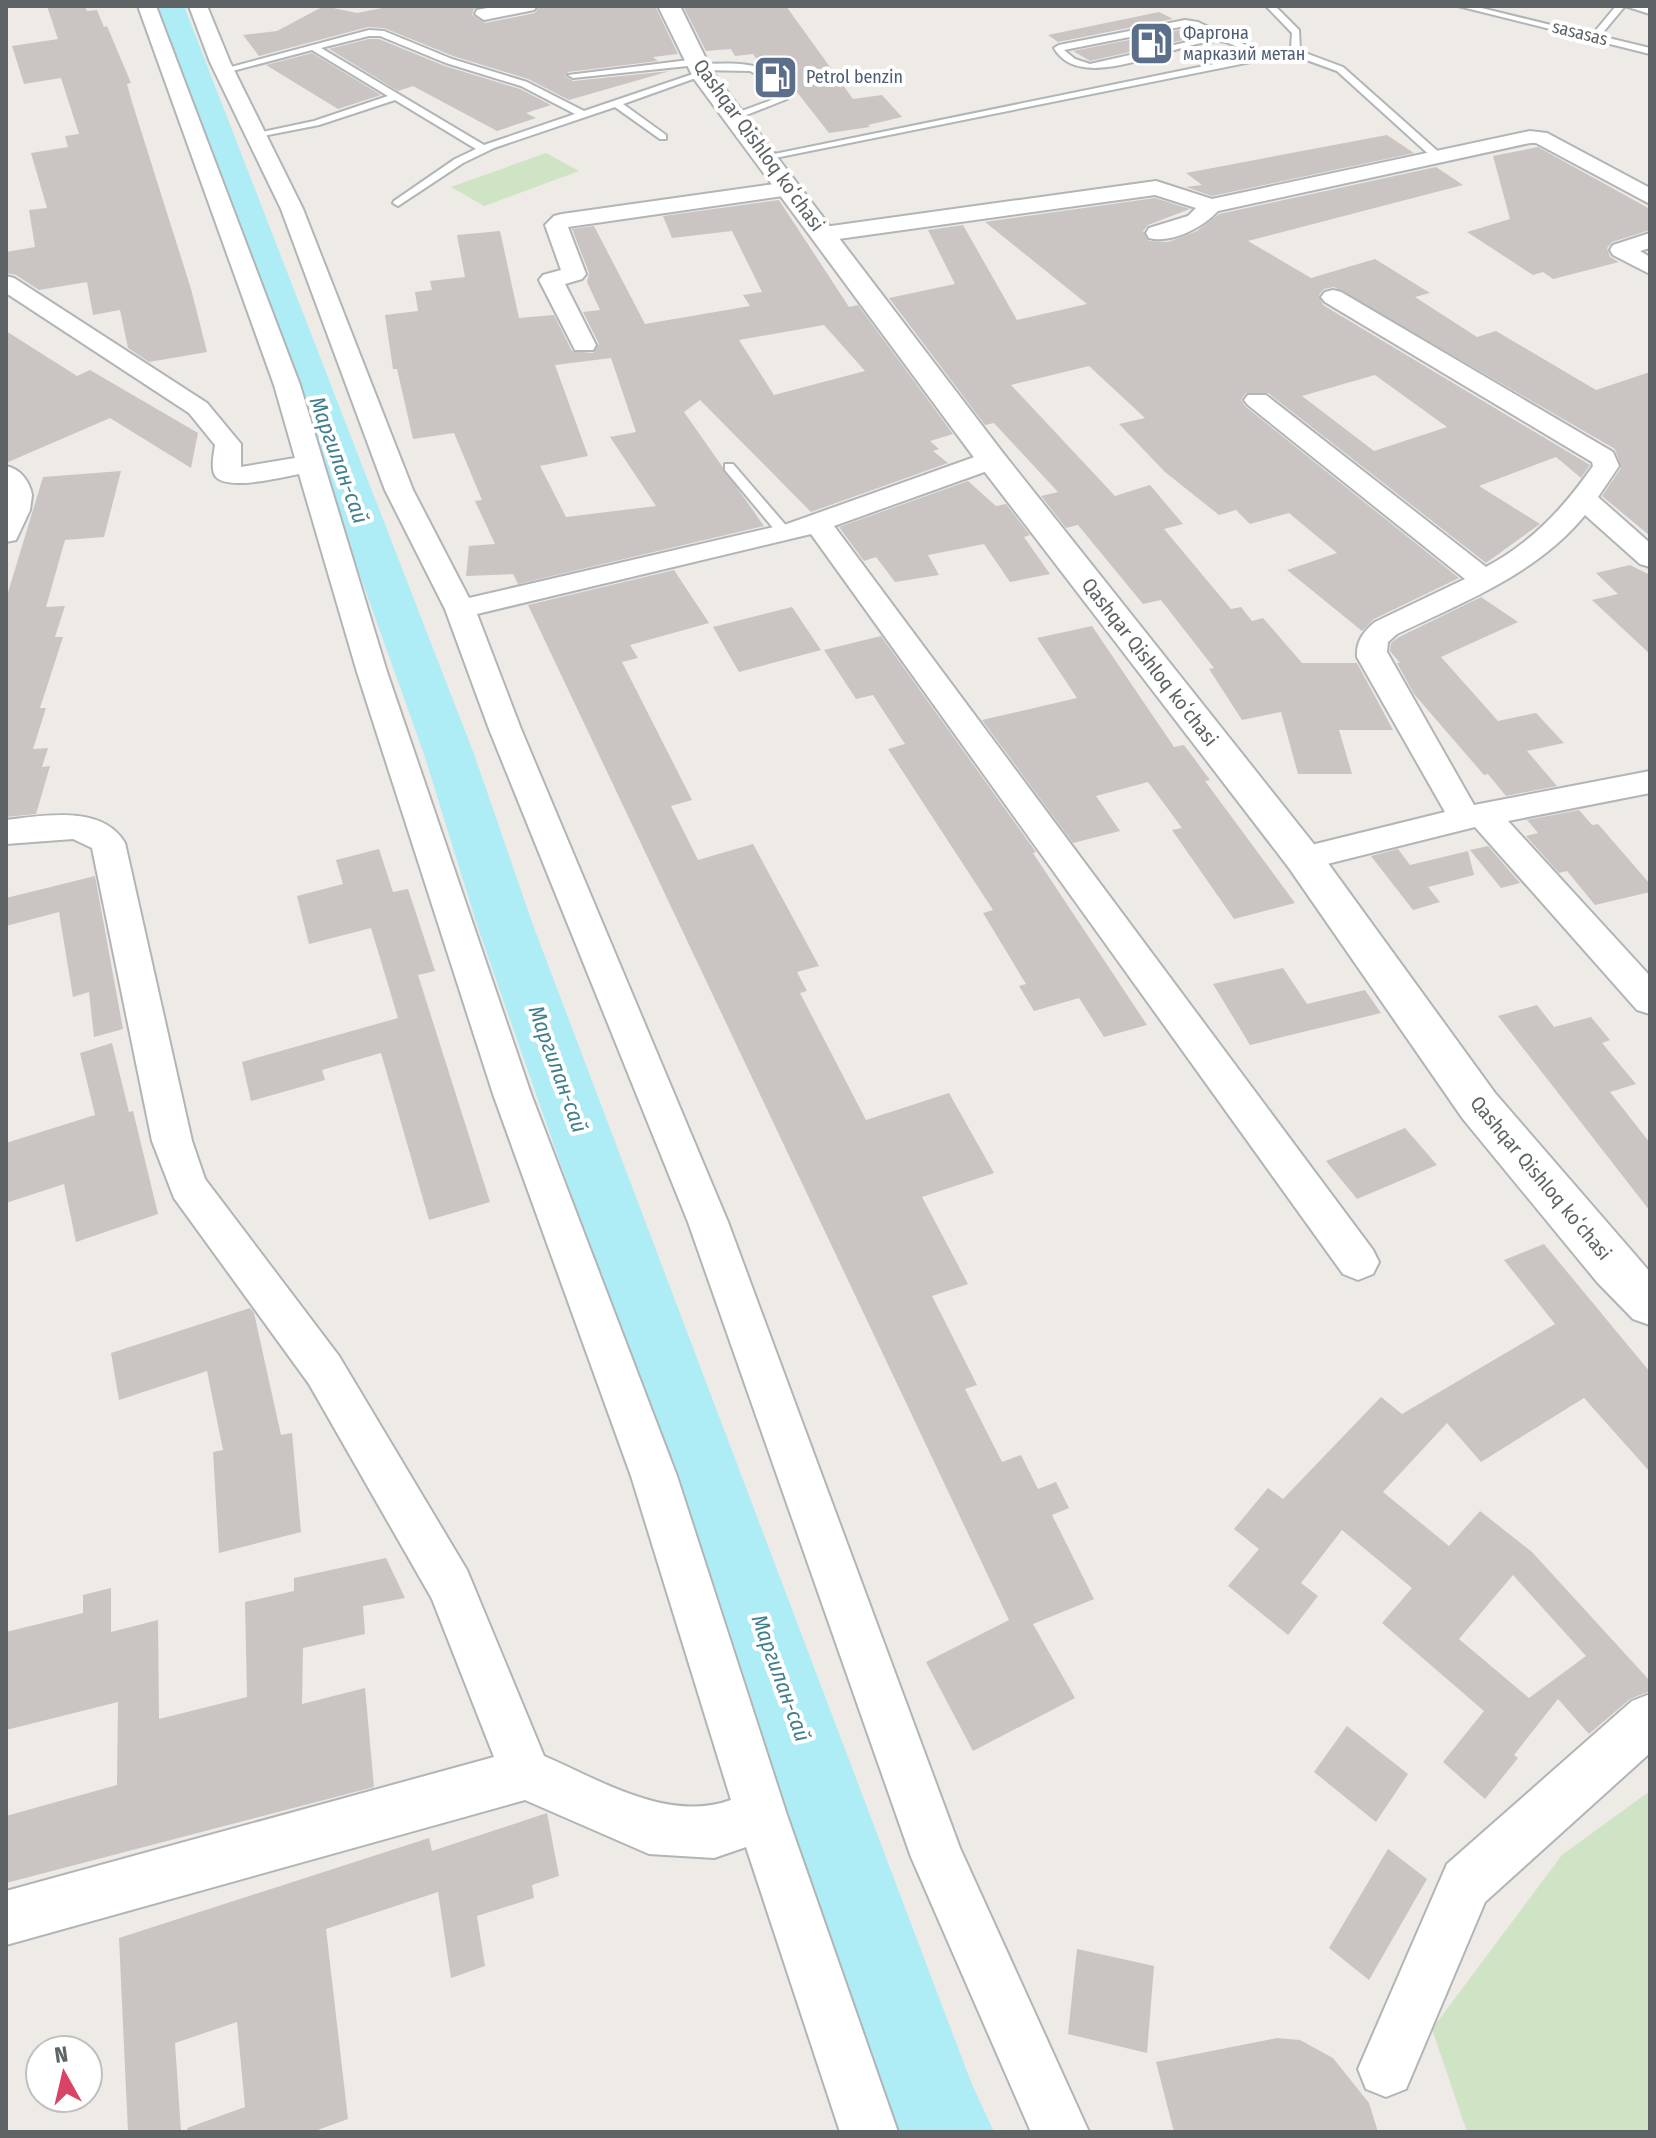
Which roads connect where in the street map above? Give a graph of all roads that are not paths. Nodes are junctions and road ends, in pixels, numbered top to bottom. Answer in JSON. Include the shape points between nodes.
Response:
{"nodes":[{"id":1,"x":147,"y":6,"type":"edge"},
{"id":2,"x":198,"y":6,"type":"edge"},
{"id":3,"x":528,"y":6,"type":"edge"},
{"id":4,"x":669,"y":6,"type":"edge"},
{"id":5,"x":1270,"y":6,"type":"edge"},
{"id":6,"x":1462,"y":6,"type":"edge"},
{"id":7,"x":1621,"y":6,"type":"edge"},
{"id":8,"x":1629,"y":6,"type":"edge"},
{"id":9,"x":1650,"y":11,"type":"edge"},
{"id":10,"x":484,"y":14,"type":"dead end"},
{"id":11,"x":1223,"y":37,"type":"junction"},
{"id":12,"x":1595,"y":37,"type":"junction"},
{"id":13,"x":316,"y":49,"type":"junction"},
{"id":14,"x":1290,"y":51,"type":"junction"},
{"id":15,"x":1650,"y":51,"type":"edge"},
{"id":16,"x":1263,"y":57,"type":"junction"},
{"id":17,"x":699,"y":67,"type":"junction"},
{"id":18,"x":225,"y":70,"type":"junction"},
{"id":19,"x":573,"y":75,"type":"dead end"},
{"id":20,"x":394,"y":97,"type":"junction"},
{"id":21,"x":616,"y":103,"type":"junction"},
{"id":22,"x":583,"y":114,"type":"junction"},
{"id":23,"x":734,"y":117,"type":"junction"},
{"id":24,"x":256,"y":136,"type":"junction"},
{"id":25,"x":663,"y":137,"type":"dead end"},
{"id":26,"x":484,"y":149,"type":"junction"},
{"id":27,"x":765,"y":157,"type":"junction"},
{"id":28,"x":1438,"y":157,"type":"junction"},
{"id":29,"x":789,"y":189,"type":"junction"},
{"id":30,"x":1650,"y":197,"type":"edge"},
{"id":31,"x":398,"y":203,"type":"dead end"},
{"id":32,"x":1211,"y":206,"type":"junction"},
{"id":33,"x":1157,"y":233,"type":"dead end"},
{"id":34,"x":824,"y":234,"type":"junction"},
{"id":35,"x":1650,"y":240,"type":"edge"},
{"id":36,"x":1650,"y":267,"type":"edge"},
{"id":37,"x":6,"y":283,"type":"edge"},
{"id":38,"x":1333,"y":297,"type":"dead end"},
{"id":39,"x":584,"y":345,"type":"dead end"},
{"id":40,"x":1257,"y":400,"type":"dead end"},
{"id":41,"x":992,"y":460,"type":"junction"},
{"id":42,"x":310,"y":464,"type":"junction"},
{"id":43,"x":729,"y":467,"type":"dead end"},
{"id":44,"x":10,"y":487,"type":"edge"},
{"id":45,"x":1584,"y":499,"type":"junction"},
{"id":46,"x":800,"y":527,"type":"junction"},
{"id":47,"x":6,"y":534,"type":"edge"},
{"id":48,"x":1650,"y":558,"type":"edge"},
{"id":49,"x":1483,"y":579,"type":"junction"},
{"id":50,"x":460,"y":609,"type":"junction"},
{"id":51,"x":1650,"y":782,"type":"edge"},
{"id":52,"x":1474,"y":816,"type":"junction"},
{"id":53,"x":6,"y":832,"type":"edge"},
{"id":54,"x":1303,"y":858,"type":"junction"},
{"id":55,"x":1650,"y":1000,"type":"edge"},
{"id":56,"x":1358,"y":1262,"type":"dead end"},
{"id":57,"x":1650,"y":1304,"type":"edge"},
{"id":58,"x":1650,"y":1719,"type":"edge"},
{"id":59,"x":526,"y":1774,"type":"junction"},
{"id":60,"x":761,"y":1815,"type":"junction"},
{"id":61,"x":6,"y":1918,"type":"edge"},
{"id":62,"x":1386,"y":2069,"type":"dead end"},
{"id":63,"x":869,"y":2132,"type":"edge"},
{"id":64,"x":1060,"y":2132,"type":"edge"}],
"edges":[{"from":1,"to":42,"type":"street","via":[[287,385]]},
{"from":2,"to":18,"type":"street"},
{"from":3,"to":10,"type":"street"},
{"from":4,"to":17,"type":"main road","name":"Qashqar Qishloq koʻchasi"},
{"from":5,"to":14,"type":"lane","via":[[1296,32],[1296,50]]},
{"from":6,"to":12,"type":"lane","name":"sasasas"},
{"from":7,"to":12,"type":"lane"},
{"from":8,"to":9,"type":"lane"},
{"from":11,"to":11,"type":"lane","via":[[1185,23],[1059,48],[1090,67]]},
{"from":11,"to":16,"type":"lane"},
{"from":12,"to":15,"type":"lane","name":"sasasas"},
{"from":13,"to":18,"type":"lane"},
{"from":13,"to":20,"type":"lane"},
{"from":13,"to":22,"type":"lane","via":[[381,33],[524,84]]},
{"from":14,"to":16,"type":"lane"},
{"from":14,"to":28,"type":"lane","via":[[1340,69]]},
{"from":16,"to":27,"type":"lane"},
{"from":17,"to":19,"type":"lane"},
{"from":17,"to":21,"type":"lane"},
{"from":17,"to":23,"type":"main road","name":"Qashqar Qishloq koʻchasi"},
{"from":17,"to":23,"type":"lane","via":[[763,71],[778,83],[782,99]]},
{"from":18,"to":24,"type":"street"},
{"from":20,"to":24,"type":"lane"},
{"from":20,"to":26,"type":"lane"},
{"from":21,"to":22,"type":"lane"},
{"from":21,"to":25,"type":"lane"},
{"from":22,"to":26,"type":"lane"},
{"from":23,"to":27,"type":"main road","name":"Qashqar Qishloq koʻchasi"},
{"from":24,"to":50,"type":"street","via":[[292,209],[399,490]]},
{"from":26,"to":31,"type":"lane"},
{"from":27,"to":29,"type":"main road","name":"Qashqar Qishloq koʻchasi"},
{"from":28,"to":30,"type":"street","via":[[1540,137]]},
{"from":28,"to":32,"type":"street"},
{"from":29,"to":34,"type":"main road","name":"Qashqar Qishloq koʻchasi"},
{"from":29,"to":39,"type":"street","via":[[556,225],[574,274],[551,280]]},
{"from":32,"to":33,"type":"street","via":[[1196,221]]},
{"from":32,"to":34,"type":"street","via":[[1165,189],[1144,189]]},
{"from":34,"to":41,"type":"main road","name":"Qashqar Qishloq koʻchasi"},
{"from":35,"to":36,"type":"street","via":[[1621,250]]},
{"from":37,"to":42,"type":"street","via":[[198,408],[228,444],[227,473]]},
{"from":38,"to":45,"type":"street","via":[[1604,458],[1606,466]]},
{"from":40,"to":49,"type":"street"},
{"from":41,"to":46,"type":"street"},
{"from":41,"to":54,"type":"main road","name":"Qashqar Qishloq koʻchasi"},
{"from":42,"to":60,"type":"street","via":[[372,672],[512,1094],[654,1476]]},
{"from":43,"to":46,"type":"lane"},
{"from":44,"to":47,"type":"street"},
{"from":45,"to":48,"type":"street"},
{"from":45,"to":49,"type":"street","via":[[1540,545]]},
{"from":46,"to":50,"type":"street"},
{"from":46,"to":56,"type":"street"},
{"from":49,"to":52,"type":"street","via":[[1386,628],[1371,646],[1372,657]]},
{"from":50,"to":64,"type":"street","via":[[708,1222],[937,1857]]},
{"from":51,"to":52,"type":"street"},
{"from":52,"to":54,"type":"street"},
{"from":52,"to":55,"type":"street"},
{"from":53,"to":59,"type":"street","via":[[78,826],[108,843],[172,1141],[188,1186],[324,1370],[442,1572]]},
{"from":54,"to":57,"type":"main road","name":"Qashqar Qishloq koʻchasi","via":[[1479,1106]]},
{"from":58,"to":62,"type":"street","via":[[1466,1883]]},
{"from":59,"to":60,"type":"street","via":[[649,1828],[714,1832]]},
{"from":59,"to":61,"type":"street"},
{"from":60,"to":63,"type":"street"}]}
